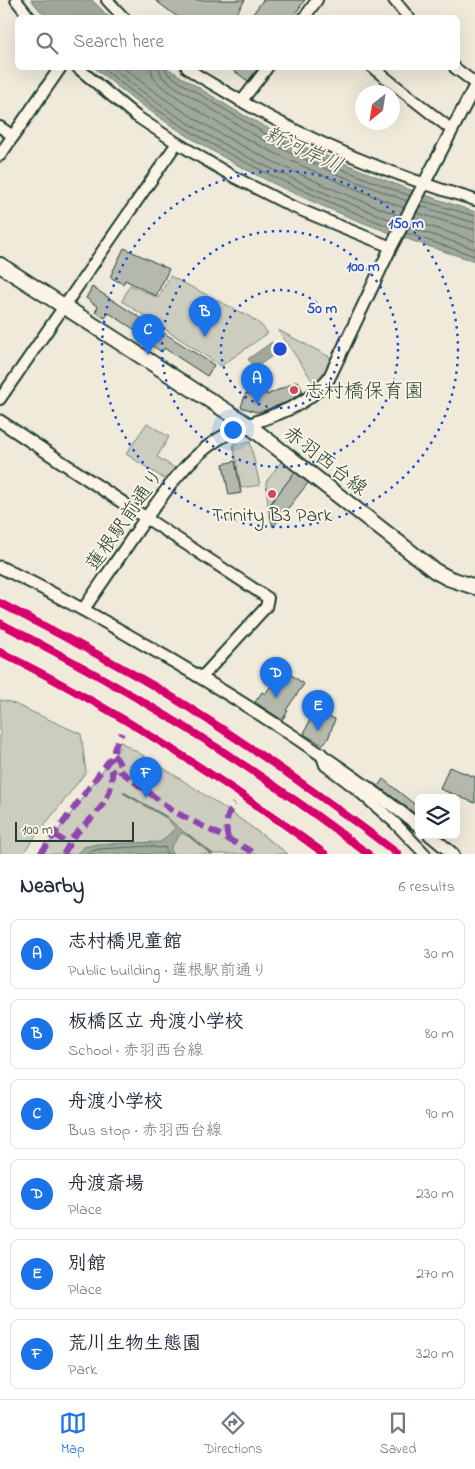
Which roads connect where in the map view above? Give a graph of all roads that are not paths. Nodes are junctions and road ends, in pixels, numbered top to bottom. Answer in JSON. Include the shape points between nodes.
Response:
{"nodes":[{"id":1,"x":16,"y":0,"type":"edge"},
{"id":2,"x":107,"y":0,"type":"edge"},
{"id":3,"x":317,"y":0,"type":"edge"},
{"id":4,"x":394,"y":0,"type":"edge"},
{"id":5,"x":28,"y":15,"type":"edge"},
{"id":6,"x":121,"y":15,"type":"edge"},
{"id":7,"x":308,"y":15,"type":"edge"},
{"id":8,"x":406,"y":15,"type":"edge"},
{"id":9,"x":59,"y":70,"type":"edge"},
{"id":10,"x":80,"y":70,"type":"edge"},
{"id":11,"x":190,"y":70,"type":"edge"},
{"id":12,"x":266,"y":70,"type":"edge"},
{"id":13,"x":376,"y":70,"type":"edge"},
{"id":14,"x":457,"y":70,"type":"edge"},
{"id":15,"x":475,"y":85,"type":"edge"},
{"id":16,"x":242,"y":102,"type":"junction"},
{"id":17,"x":0,"y":127,"type":"edge"},
{"id":18,"x":452,"y":130,"type":"junction"},
{"id":19,"x":13,"y":136,"type":"junction"},
{"id":20,"x":177,"y":144,"type":"junction"},
{"id":21,"x":0,"y":155,"type":"edge"},
{"id":22,"x":423,"y":185,"type":"junction"},
{"id":23,"x":475,"y":200,"type":"edge"},
{"id":24,"x":392,"y":245,"type":"junction"},
{"id":25,"x":0,"y":265,"type":"edge"},
{"id":26,"x":65,"y":307,"type":"junction"},
{"id":27,"x":0,"y":399,"type":"edge"},
{"id":28,"x":0,"y":421,"type":"edge"},
{"id":29,"x":248,"y":425,"type":"junction"},
{"id":30,"x":146,"y":518,"type":"junction"},
{"id":31,"x":0,"y":567,"type":"edge"},
{"id":32,"x":475,"y":587,"type":"edge"},
{"id":33,"x":83,"y":610,"type":"junction"},
{"id":34,"x":202,"y":677,"type":"junction"},
{"id":35,"x":321,"y":753,"type":"junction"},
{"id":36,"x":415,"y":823,"type":"edge"},
{"id":37,"x":435,"y":839,"type":"edge"},
{"id":38,"x":425,"y":854,"type":"edge"},
{"id":39,"x":453,"y":854,"type":"edge"}],
"edges":[{"from":1,"to":5,"type":"street"},
{"from":2,"to":6,"type":"street"},
{"from":3,"to":7,"type":"street"},
{"from":4,"to":8,"type":"street"},
{"from":9,"to":19,"type":"street"},
{"from":10,"to":20,"type":"street","via":[[136,116]]},
{"from":11,"to":16,"type":"street"},
{"from":12,"to":16,"type":"street"},
{"from":13,"to":18,"type":"street"},
{"from":14,"to":15,"type":"street"},
{"from":15,"to":18,"type":"street"},
{"from":16,"to":22,"type":"street","via":[[316,140]]},
{"from":17,"to":19,"type":"street"},
{"from":18,"to":22,"type":"street"},
{"from":19,"to":21,"type":"street"},
{"from":20,"to":24,"type":"street","via":[[291,206]]},
{"from":20,"to":26,"type":"street"},
{"from":22,"to":23,"type":"street"},
{"from":22,"to":24,"type":"street","name":"蓮根駅前通り"},
{"from":24,"to":29,"type":"street","name":"蓮根駅前通り","via":[[324,385],[296,407]]},
{"from":25,"to":26,"type":"main road","name":"赤羽西台線"},
{"from":26,"to":27,"type":"street"},
{"from":26,"to":29,"type":"main road","name":"赤羽西台線"},
{"from":28,"to":30,"type":"street"},
{"from":29,"to":30,"type":"street","name":"蓮根駅前通り","via":[[218,439],[172,479]]},
{"from":29,"to":32,"type":"main road","name":"赤羽西台線","via":[[435,571]]},
{"from":30,"to":33,"type":"street","name":"蓮根駅前通り"},
{"from":30,"to":34,"type":"street","via":[[268,598],[266,607]]},
{"from":31,"to":33,"type":"street"},
{"from":33,"to":34,"type":"street"},
{"from":34,"to":35,"type":"street"},
{"from":35,"to":36,"type":"street"},
{"from":35,"to":38,"type":"street","via":[[325,765],[394,822]]},
{"from":37,"to":39,"type":"street"}]}
